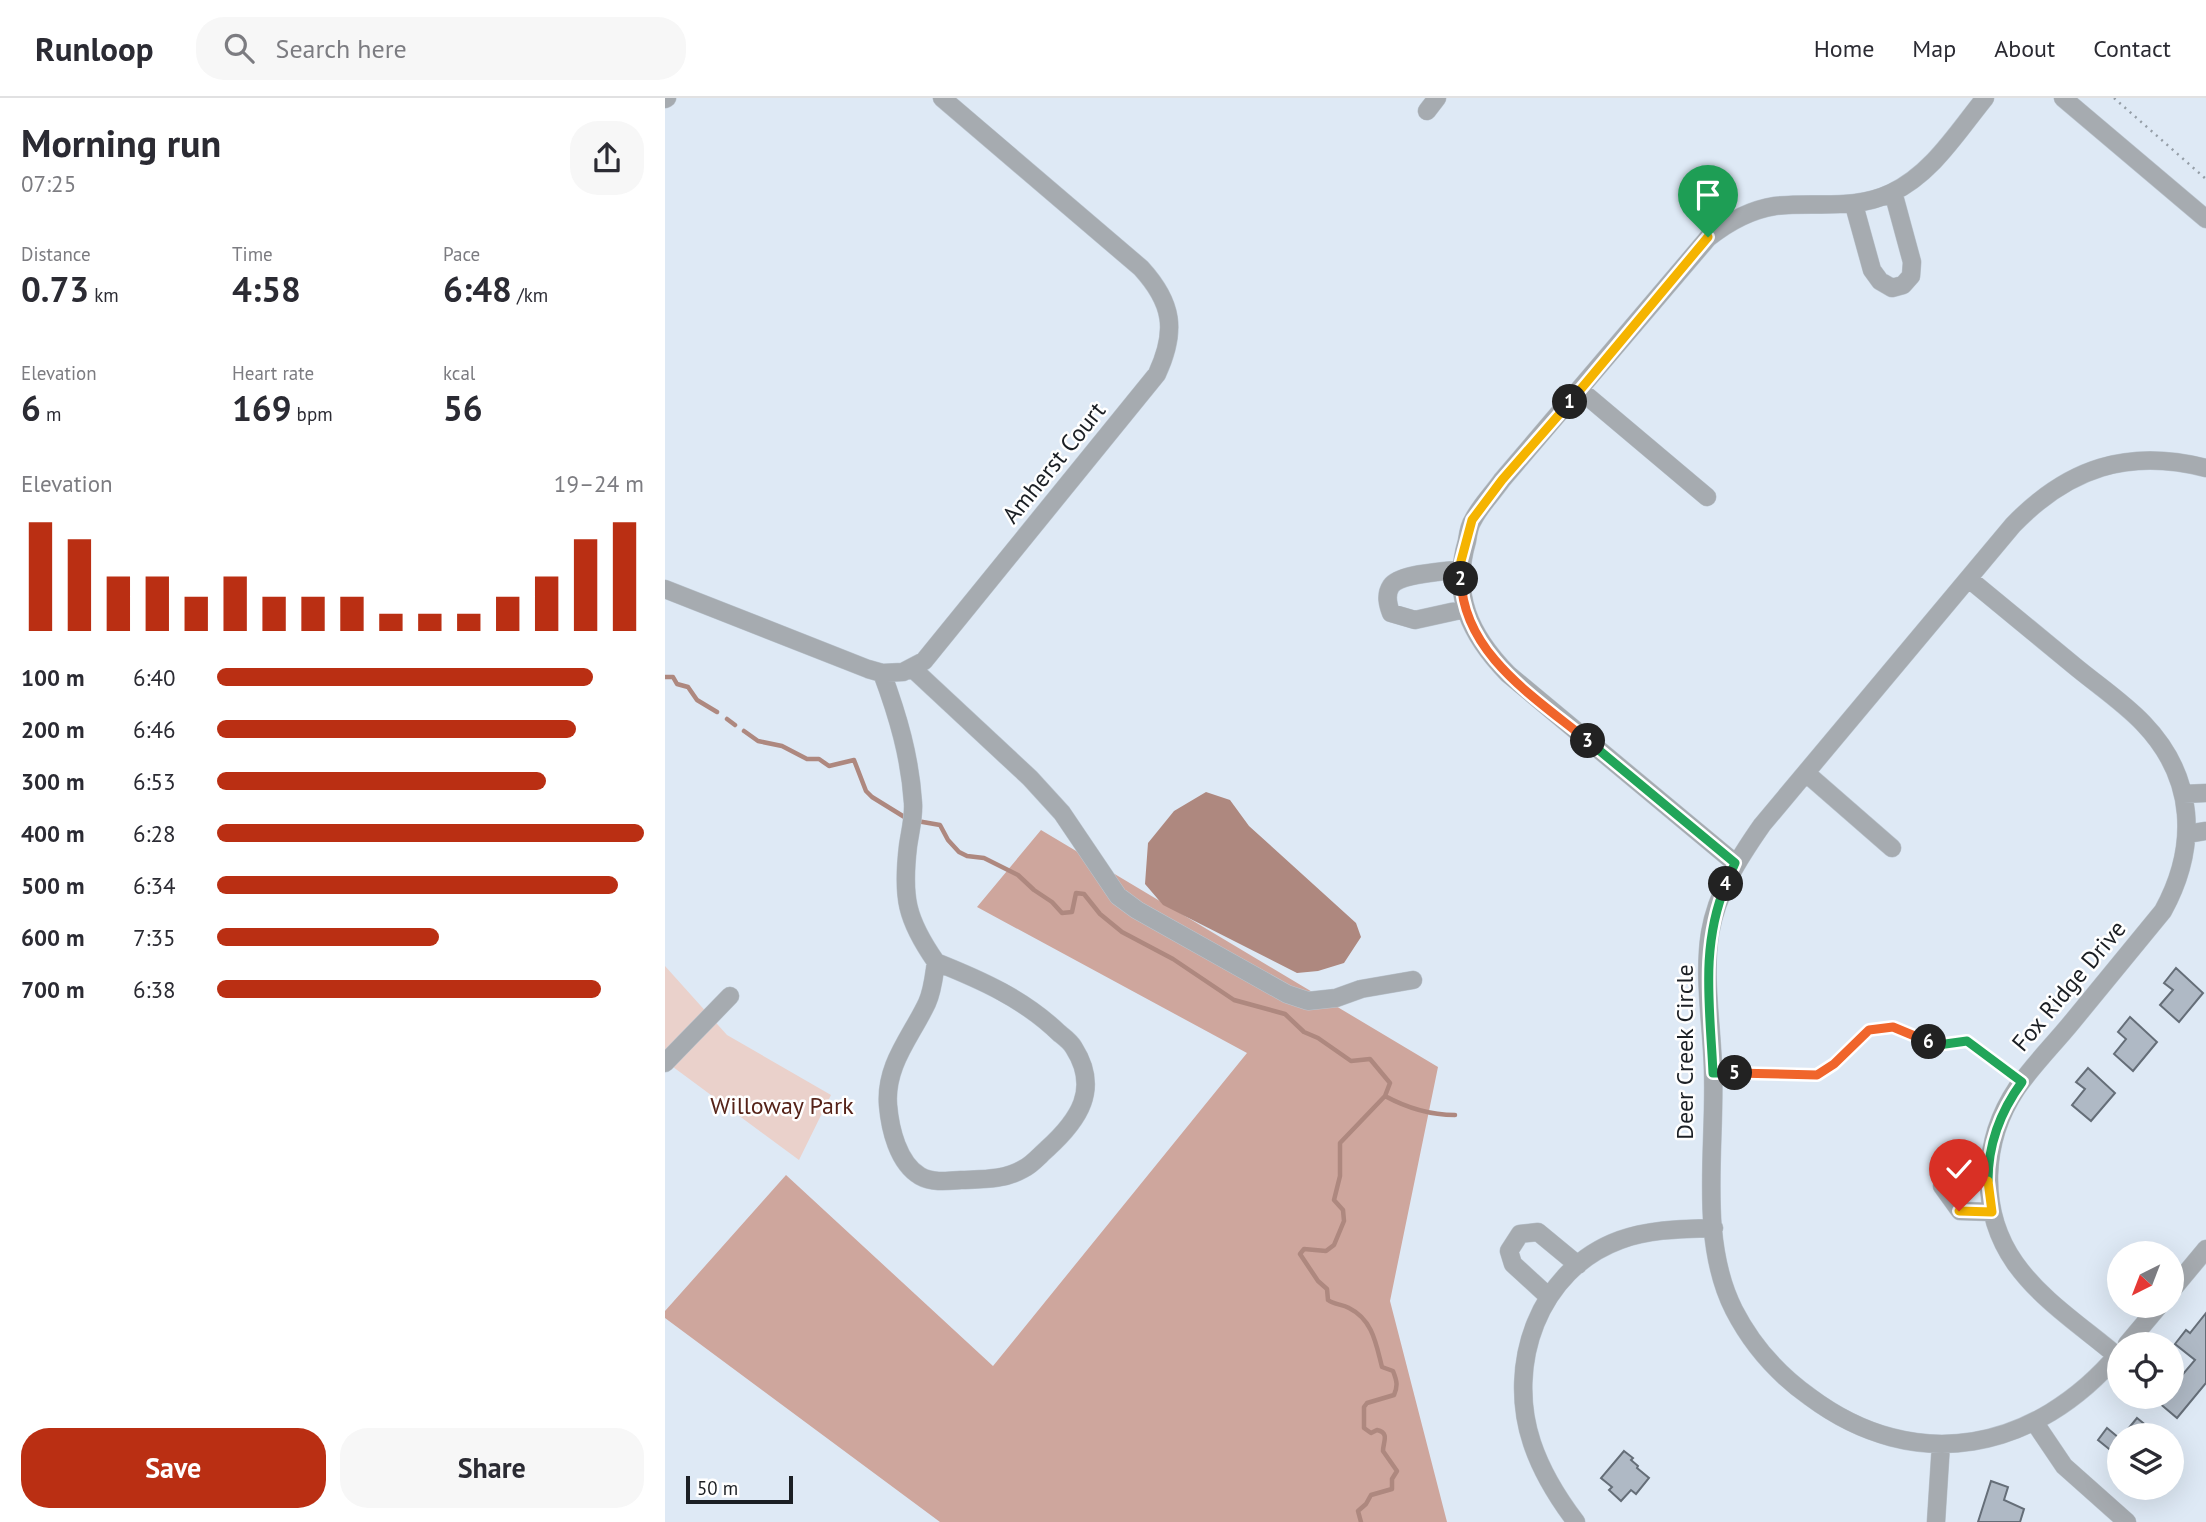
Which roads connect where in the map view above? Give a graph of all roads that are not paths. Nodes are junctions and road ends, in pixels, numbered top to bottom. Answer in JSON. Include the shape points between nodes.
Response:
{"nodes":[{"id":1,"x":942,"y":98,"type":"edge"},
{"id":2,"x":1985,"y":98,"type":"edge"},
{"id":3,"x":2063,"y":98,"type":"edge"},
{"id":4,"x":1893,"y":192,"type":"junction"},
{"id":5,"x":1854,"y":205,"type":"junction"},
{"id":6,"x":2206,"y":219,"type":"edge"},
{"id":7,"x":1580,"y":390,"type":"junction"},
{"id":8,"x":2206,"y":468,"type":"edge"},
{"id":9,"x":1707,"y":497,"type":"dead end"},
{"id":10,"x":1461,"y":569,"type":"junction"},
{"id":11,"x":1969,"y":579,"type":"junction"},
{"id":12,"x":665,"y":589,"type":"edge"},
{"id":13,"x":1465,"y":609,"type":"junction"},
{"id":14,"x":913,"y":669,"type":"junction"},
{"id":15,"x":882,"y":673,"type":"junction"},
{"id":16,"x":1806,"y":773,"type":"junction"},
{"id":17,"x":2206,"y":793,"type":"edge"},
{"id":18,"x":2183,"y":794,"type":"junction"},
{"id":19,"x":2206,"y":831,"type":"edge"},
{"id":20,"x":2187,"y":834,"type":"junction"},
{"id":21,"x":1892,"y":848,"type":"dead end"},
{"id":22,"x":1735,"y":863,"type":"junction"},
{"id":23,"x":936,"y":962,"type":"junction"},
{"id":24,"x":1413,"y":980,"type":"dead end"},
{"id":25,"x":730,"y":996,"type":"dead end"},
{"id":26,"x":665,"y":1063,"type":"edge"},
{"id":27,"x":1988,"y":1169,"type":"junction"},
{"id":28,"x":1992,"y":1212,"type":"junction"},
{"id":29,"x":1714,"y":1228,"type":"junction"},
{"id":30,"x":2206,"y":1249,"type":"edge"},
{"id":31,"x":1578,"y":1265,"type":"junction"},
{"id":32,"x":2184,"y":1276,"type":"edge"},
{"id":33,"x":1549,"y":1297,"type":"junction"},
{"id":34,"x":2149,"y":1318,"type":"edge"},
{"id":35,"x":2137,"y":1332,"type":"edge"},
{"id":36,"x":2107,"y":1340,"type":"edge"},
{"id":37,"x":2107,"y":1366,"type":"edge"},
{"id":38,"x":2035,"y":1423,"type":"junction"},
{"id":39,"x":1941,"y":1444,"type":"junction"},
{"id":40,"x":1576,"y":1522,"type":"edge"},
{"id":41,"x":1936,"y":1522,"type":"edge"},
{"id":42,"x":2127,"y":1522,"type":"edge"}],
"edges":[{"from":1,"to":14,"type":"street","name":"Amherst Court","via":[[1141,268],[1161,293],[1171,326],[1164,359],[1150,384]]},
{"from":2,"to":4,"type":"street","via":[[1929,166]]},
{"from":3,"to":6,"type":"street"},
{"from":4,"to":5,"type":"street"},
{"from":4,"to":5,"type":"street","via":[[1912,262],[1911,276],[1903,285],[1892,288],[1872,270]]},
{"from":5,"to":7,"type":"street","via":[[1773,206],[1722,226],[1695,251]]},
{"from":7,"to":9,"type":"street"},
{"from":7,"to":10,"type":"street","via":[[1472,520]]},
{"from":8,"to":11,"type":"street","name":"Deer Creek Circle","via":[[2145,459],[2109,464],[2072,478],[2031,506]]},
{"from":10,"to":13,"type":"street"},
{"from":10,"to":13,"type":"street","via":[[1403,578],[1391,586],[1386,600],[1391,614],[1415,620]]},
{"from":11,"to":16,"type":"street","name":"Deer Creek Circle"},
{"from":11,"to":18,"type":"street","name":"Fox Ridge Drive","via":[[2142,722],[2168,755]]},
{"from":12,"to":15,"type":"street"},
{"from":13,"to":22,"type":"street","via":[[1490,656],[1508,674]]},
{"from":14,"to":15,"type":"street"},
{"from":14,"to":24,"type":"street","via":[[1030,778],[1062,813],[1118,896],[1137,910],[1287,995],[1308,1001]]},
{"from":15,"to":23,"type":"street","via":[[911,773],[913,808],[905,899]]},
{"from":16,"to":21,"type":"street"},
{"from":16,"to":22,"type":"street","name":"Deer Creek Circle"},
{"from":17,"to":18,"type":"street"},
{"from":18,"to":20,"type":"street","name":"Fox Ridge Drive"},
{"from":19,"to":20,"type":"street"},
{"from":20,"to":27,"type":"street","name":"Fox Ridge Drive","via":[[2181,874],[2163,911],[2022,1082],[1996,1129]]},
{"from":22,"to":29,"type":"street","name":"Deer Creek Circle","via":[[1710,933]]},
{"from":23,"to":23,"type":"street","via":[[927,1003],[889,1081],[892,1129],[908,1167],[921,1176],[948,1181],[1000,1178],[1024,1169],[1075,1119],[1086,1095],[1085,1072],[1074,1046],[1019,1000]]},
{"from":25,"to":26,"type":"street"},
{"from":27,"to":28,"type":"street","name":"Fox Ridge Drive"},
{"from":27,"to":28,"type":"street","via":[[1960,1170],[1942,1186],[1959,1211]]},
{"from":28,"to":36,"type":"street","name":"Fox Ridge Drive","via":[[2006,1249],[2027,1279]]},
{"from":29,"to":31,"type":"street","via":[[1636,1235],[1604,1247]]},
{"from":29,"to":39,"type":"street","name":"Deer Creek Circle","via":[[1720,1272],[1734,1310],[1786,1378],[1819,1405],[1860,1427],[1903,1440]]},
{"from":30,"to":32,"type":"street"},
{"from":31,"to":33,"type":"street"},
{"from":31,"to":33,"type":"street","via":[[1538,1232],[1520,1234],[1509,1251],[1513,1264]]},
{"from":33,"to":40,"type":"street","via":[[1528,1347],[1525,1410],[1543,1471]]},
{"from":34,"to":35,"type":"street","name":"Deer Creek Circle"},
{"from":37,"to":38,"type":"street","name":"Deer Creek Circle","via":[[2085,1390]]},
{"from":38,"to":39,"type":"street","name":"Deer Creek Circle","via":[[1990,1438]]},
{"from":38,"to":42,"type":"street","via":[[2077,1480]]},
{"from":39,"to":41,"type":"street"}]}
